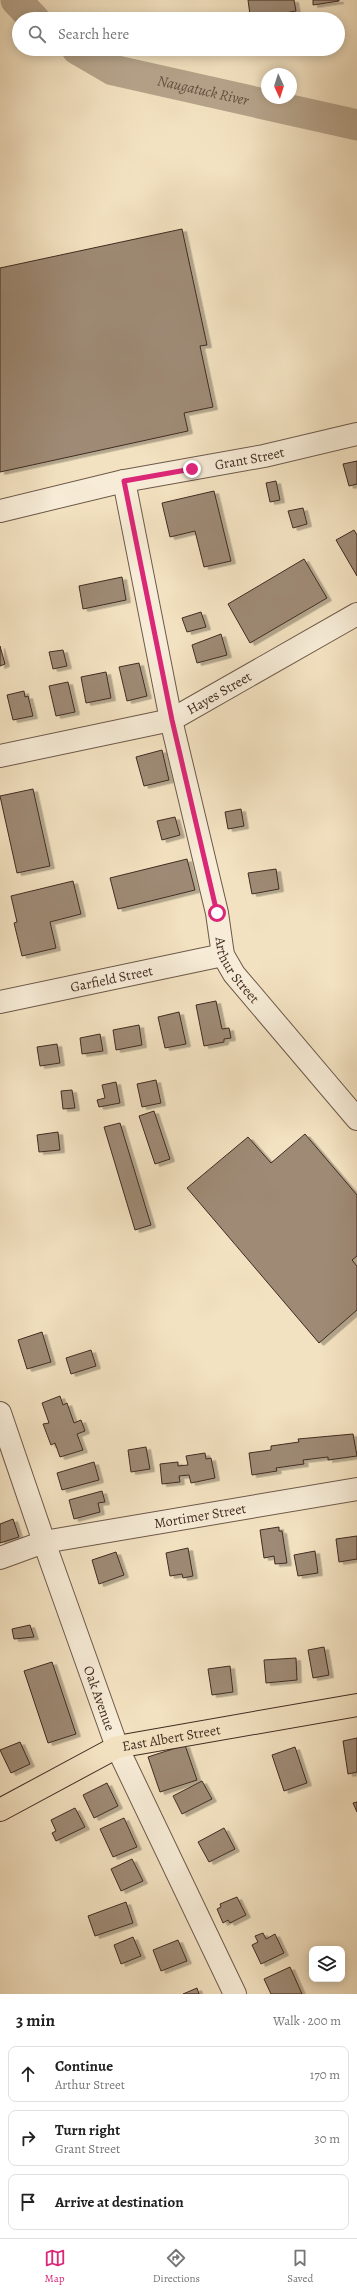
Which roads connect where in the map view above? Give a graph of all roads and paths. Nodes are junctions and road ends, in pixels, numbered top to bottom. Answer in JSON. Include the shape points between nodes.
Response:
{"nodes":[{"id":1,"x":357,"y":434,"type":"edge"},
{"id":2,"x":124,"y":481,"type":"junction"},
{"id":3,"x":0,"y":511,"type":"edge"},
{"id":4,"x":357,"y":614,"type":"edge"},
{"id":5,"x":172,"y":720,"type":"junction"},
{"id":6,"x":0,"y":756,"type":"edge"},
{"id":7,"x":223,"y":955,"type":"junction"},
{"id":8,"x":0,"y":1002,"type":"edge"},
{"id":9,"x":357,"y":1119,"type":"edge"},
{"id":10,"x":0,"y":1413,"type":"edge"},
{"id":11,"x":357,"y":1489,"type":"edge"},
{"id":12,"x":44,"y":1542,"type":"junction"},
{"id":13,"x":0,"y":1558,"type":"edge"},
{"id":14,"x":357,"y":1705,"type":"edge"},
{"id":15,"x":117,"y":1747,"type":"junction"},
{"id":16,"x":0,"y":1810,"type":"edge"},
{"id":17,"x":235,"y":1994,"type":"edge"}],
"edges":[{"from":1,"to":2,"type":"street","name":"Grant Street","via":[[264,456]]},
{"from":2,"to":3,"type":"street","name":"Grant Street"},
{"from":2,"to":5,"type":"street","name":"Arthur Street"},
{"from":4,"to":5,"type":"street","name":"Hayes Street"},
{"from":5,"to":6,"type":"street","name":"Hayes Street"},
{"from":5,"to":7,"type":"street","name":"Arthur Street","via":[[217,913]]},
{"from":7,"to":8,"type":"street","name":"Garfield Street"},
{"from":7,"to":9,"type":"street","name":"Arthur Street","via":[[234,974]]},
{"from":10,"to":12,"type":"street","name":"Oak Avenue"},
{"from":11,"to":12,"type":"street","name":"Mortimer Street"},
{"from":12,"to":13,"type":"street","name":"Mortimer Street"},
{"from":12,"to":15,"type":"street","name":"Oak Avenue"},
{"from":14,"to":15,"type":"main road","name":"East Albert Street"},
{"from":15,"to":16,"type":"main road","name":"East Albert Street"},
{"from":15,"to":17,"type":"street","name":"Oak Avenue"}]}
